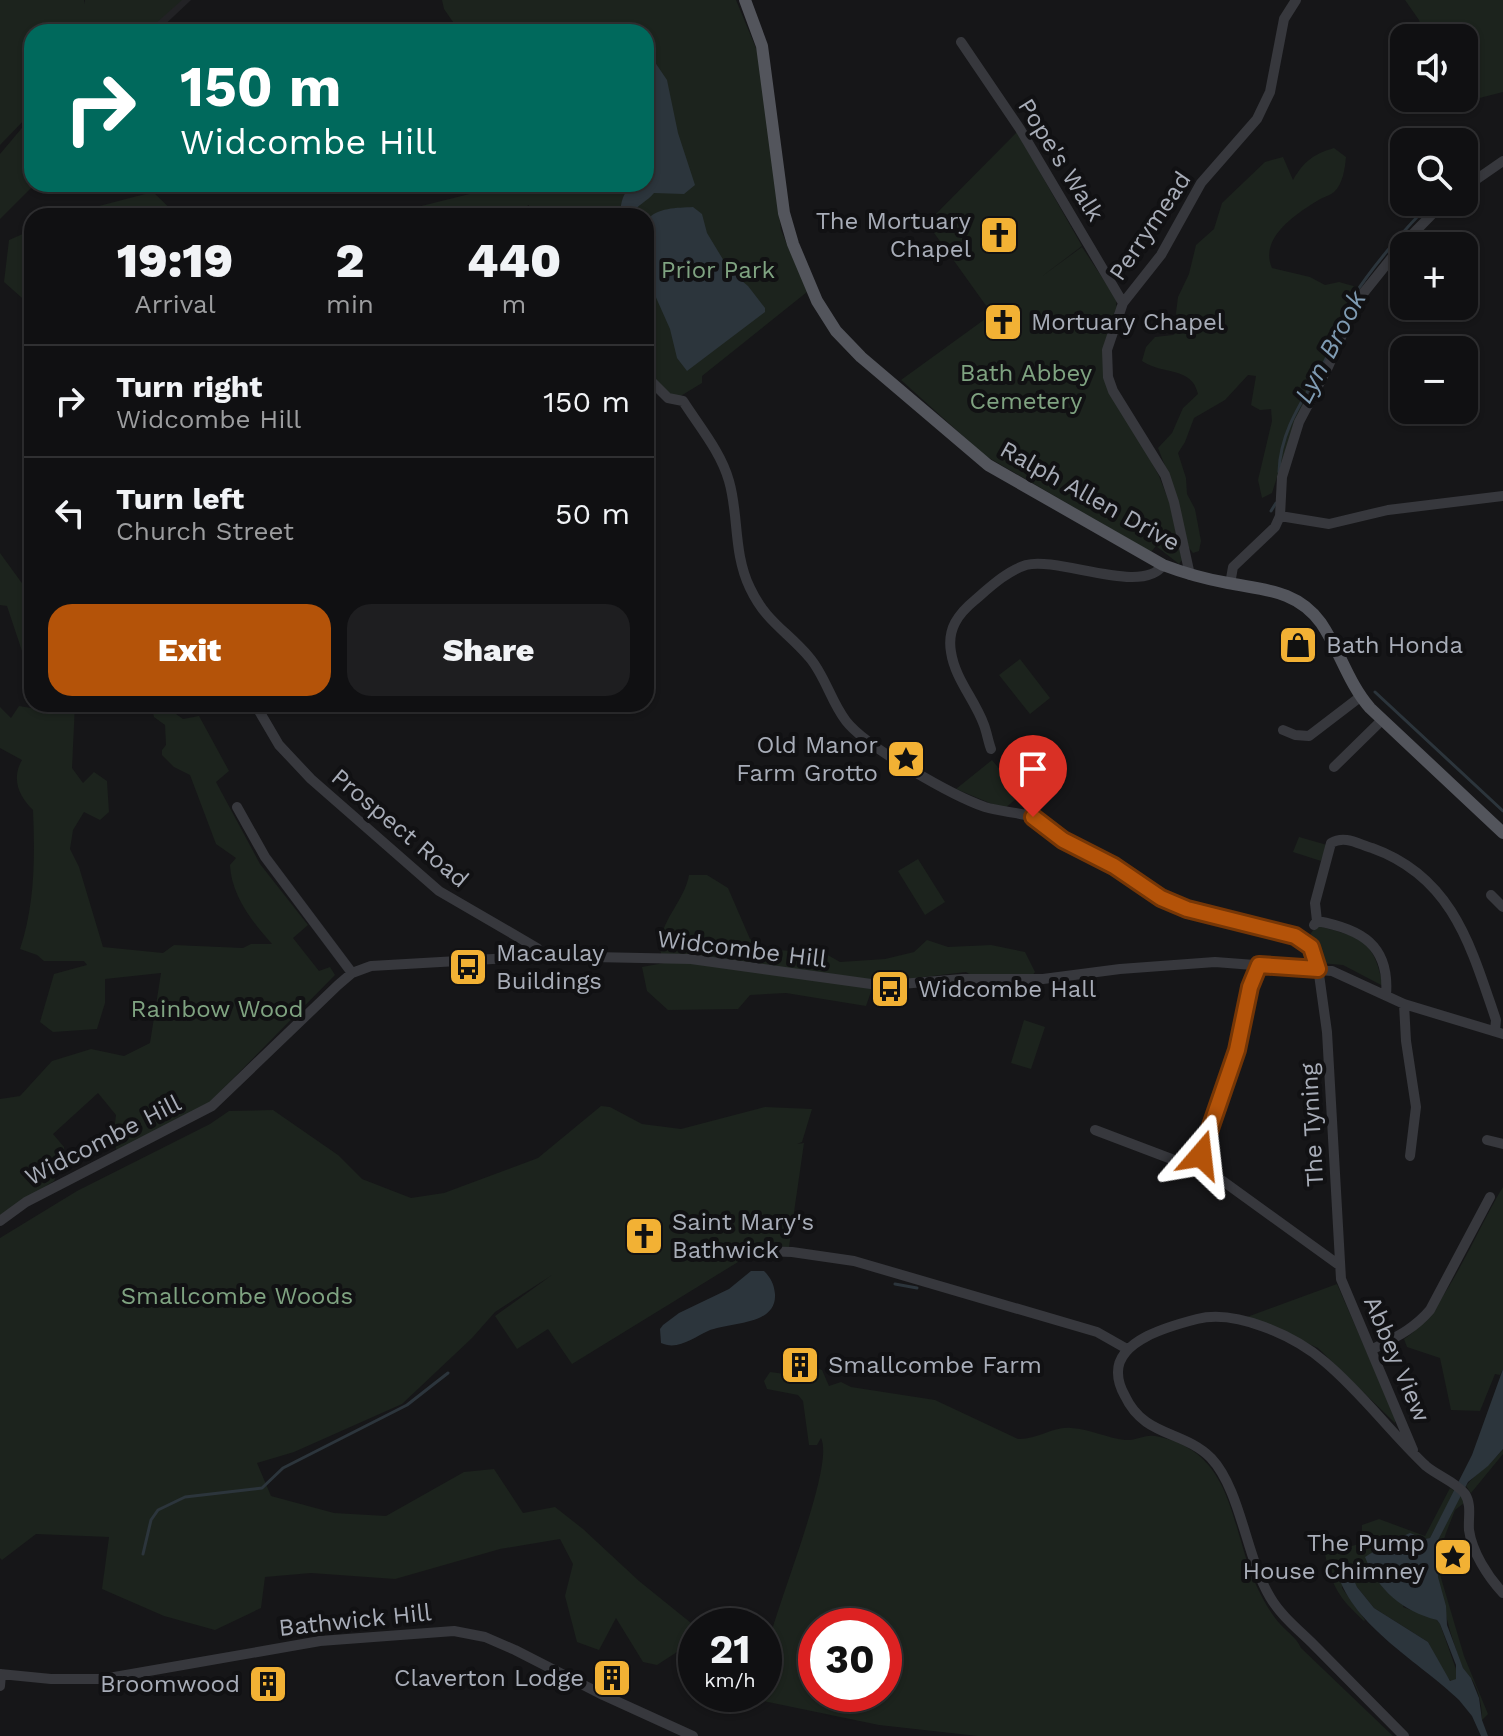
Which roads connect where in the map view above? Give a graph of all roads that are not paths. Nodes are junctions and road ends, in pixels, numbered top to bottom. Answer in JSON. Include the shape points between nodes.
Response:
{"nodes":[{"id":1,"x":745,"y":0,"type":"edge"},
{"id":2,"x":1296,"y":0,"type":"edge"},
{"id":3,"x":961,"y":42,"type":"dead end"},
{"id":4,"x":1503,"y":161,"type":"edge"},
{"id":5,"x":1478,"y":178,"type":"edge"},
{"id":6,"x":1430,"y":216,"type":"edge"},
{"id":7,"x":1123,"y":303,"type":"junction"},
{"id":8,"x":654,"y":384,"type":"edge"},
{"id":9,"x":1503,"y":496,"type":"edge"},
{"id":10,"x":1280,"y":516,"type":"junction"},
{"id":11,"x":1163,"y":565,"type":"junction"},
{"id":12,"x":1190,"y":575,"type":"junction"},
{"id":13,"x":1230,"y":584,"type":"junction"},
{"id":14,"x":1360,"y":697,"type":"junction"},
{"id":15,"x":260,"y":712,"type":"edge"},
{"id":16,"x":1382,"y":720,"type":"junction"},
{"id":17,"x":1283,"y":730,"type":"dead end"},
{"id":18,"x":991,"y":749,"type":"dead end"},
{"id":19,"x":1334,"y":767,"type":"dead end"},
{"id":20,"x":1027,"y":804,"type":"dead end"},
{"id":21,"x":237,"y":807,"type":"dead end"},
{"id":22,"x":1033,"y":817,"type":"junction"},
{"id":23,"x":1503,"y":833,"type":"edge"},
{"id":24,"x":1491,"y":895,"type":"dead end"},
{"id":25,"x":1503,"y":907,"type":"edge"},
{"id":26,"x":543,"y":956,"type":"junction"},
{"id":27,"x":1259,"y":965,"type":"junction"},
{"id":28,"x":1318,"y":969,"type":"junction"},
{"id":29,"x":352,"y":973,"type":"junction"},
{"id":30,"x":1386,"y":995,"type":"junction"},
{"id":31,"x":1404,"y":1004,"type":"junction"},
{"id":32,"x":1499,"y":1032,"type":"edge"},
{"id":33,"x":1095,"y":1130,"type":"dead end"},
{"id":34,"x":1487,"y":1140,"type":"dead end"},
{"id":35,"x":1503,"y":1144,"type":"edge"},
{"id":36,"x":1410,"y":1156,"type":"dead end"},
{"id":37,"x":1202,"y":1160,"type":"junction"},
{"id":38,"x":1490,"y":1197,"type":"dead end"},
{"id":39,"x":0,"y":1221,"type":"edge"},
{"id":40,"x":734,"y":1250,"type":"dead end"},
{"id":41,"x":1339,"y":1265,"type":"junction"},
{"id":42,"x":1341,"y":1279,"type":"joint"},
{"id":43,"x":1127,"y":1349,"type":"junction"},
{"id":44,"x":1371,"y":1350,"type":"junction"},
{"id":45,"x":1416,"y":1455,"type":"junction"},
{"id":46,"x":1503,"y":1593,"type":"edge"},
{"id":47,"x":0,"y":1674,"type":"edge"},
{"id":48,"x":0,"y":1686,"type":"edge"},
{"id":49,"x":693,"y":1736,"type":"edge"},
{"id":50,"x":1404,"y":1736,"type":"edge"}],
"edges":[{"from":1,"to":11,"type":"main road","name":"Ralph Allen Drive","via":[[766,67],[784,213],[817,301],[836,331],[988,465]]},
{"from":2,"to":7,"type":"street","name":"Perrymead","via":[[1284,19],[1270,92],[1257,119],[1201,183],[1161,255]]},
{"from":3,"to":7,"type":"street","name":"Pope's Walk","via":[[1020,129]]},
{"from":4,"to":5,"type":"street"},
{"from":6,"to":10,"type":"street","via":[[1357,301],[1299,422],[1282,477]]},
{"from":7,"to":12,"type":"street","name":"Perrymead","via":[[1107,350],[1108,377],[1165,475]]},
{"from":8,"to":22,"type":"street","via":[[668,398],[683,401],[723,463],[749,587],[766,617],[812,659],[845,720],[897,760],[973,801]]},
{"from":9,"to":10,"type":"street","via":[[1388,510],[1329,524]]},
{"from":10,"to":13,"type":"street","via":[[1233,567]]},
{"from":11,"to":12,"type":"main road","name":"Ralph Allen Drive"},
{"from":11,"to":18,"type":"street","via":[[1159,571],[1123,577],[1025,565],[967,607],[954,622],[950,651]]},
{"from":12,"to":13,"type":"main road","name":"Ralph Allen Drive"},
{"from":13,"to":14,"type":"main road","name":"Ralph Allen Drive","via":[[1273,589],[1305,607],[1321,623]]},
{"from":14,"to":16,"type":"main road","name":"Ralph Allen Drive"},
{"from":14,"to":17,"type":"street","via":[[1309,736]]},
{"from":15,"to":26,"type":"street","name":"Prospect Road","via":[[279,745],[334,800],[439,891]]},
{"from":16,"to":19,"type":"street"},
{"from":16,"to":23,"type":"main road","name":"Ralph Allen Drive"},
{"from":20,"to":22,"type":"street"},
{"from":21,"to":29,"type":"street","via":[[265,857]]},
{"from":22,"to":28,"type":"street","via":[[1161,898],[1295,936],[1311,947]]},
{"from":24,"to":25,"type":"street"},
{"from":26,"to":27,"type":"street","name":"Widcombe Hill","via":[[691,959],[901,984],[1030,980],[1204,963]]},
{"from":26,"to":29,"type":"street","name":"Widcombe Hill","via":[[382,965]]},
{"from":27,"to":28,"type":"street","name":"Widcombe Hill"},
{"from":27,"to":37,"type":"street"},
{"from":28,"to":30,"type":"street","name":"Widcombe Hill"},
{"from":28,"to":41,"type":"street","name":"The Tyning","via":[[1327,1032]]},
{"from":29,"to":39,"type":"street","name":"Widcombe Hill","via":[[212,1106],[26,1202]]},
{"from":30,"to":31,"type":"street","name":"Widcombe Hill"},
{"from":30,"to":32,"type":"street","via":[[1385,969],[1373,945],[1346,926],[1316,923],[1315,903],[1336,840],[1392,856],[1440,895],[1456,915]]},
{"from":31,"to":32,"type":"street","name":"Widcombe Hill"},
{"from":31,"to":36,"type":"street","via":[[1416,1107]]},
{"from":33,"to":37,"type":"street","via":[[1182,1163]]},
{"from":34,"to":35,"type":"street"},
{"from":37,"to":41,"type":"street","via":[[1209,1171]]},
{"from":38,"to":44,"type":"street","via":[[1430,1310],[1418,1325]]},
{"from":40,"to":43,"type":"street","via":[[854,1261],[1097,1332]]},
{"from":41,"to":42,"type":"street","name":"The Tyning"},
{"from":42,"to":44,"type":"street","name":"Abbey View"},
{"from":43,"to":45,"type":"street","via":[[1201,1318],[1229,1317],[1258,1325],[1323,1360]]},
{"from":43,"to":50,"type":"street","via":[[1118,1376],[1126,1401],[1149,1426],[1191,1444],[1212,1460],[1271,1599]]},
{"from":44,"to":45,"type":"street","name":"Abbey View"},
{"from":45,"to":46,"type":"street","via":[[1465,1495],[1475,1551]]},
{"from":47,"to":48,"type":"street"},
{"from":47,"to":49,"type":"street","name":"Bathwick Hill","via":[[103,1679],[320,1641],[454,1631],[515,1650]]}]}
